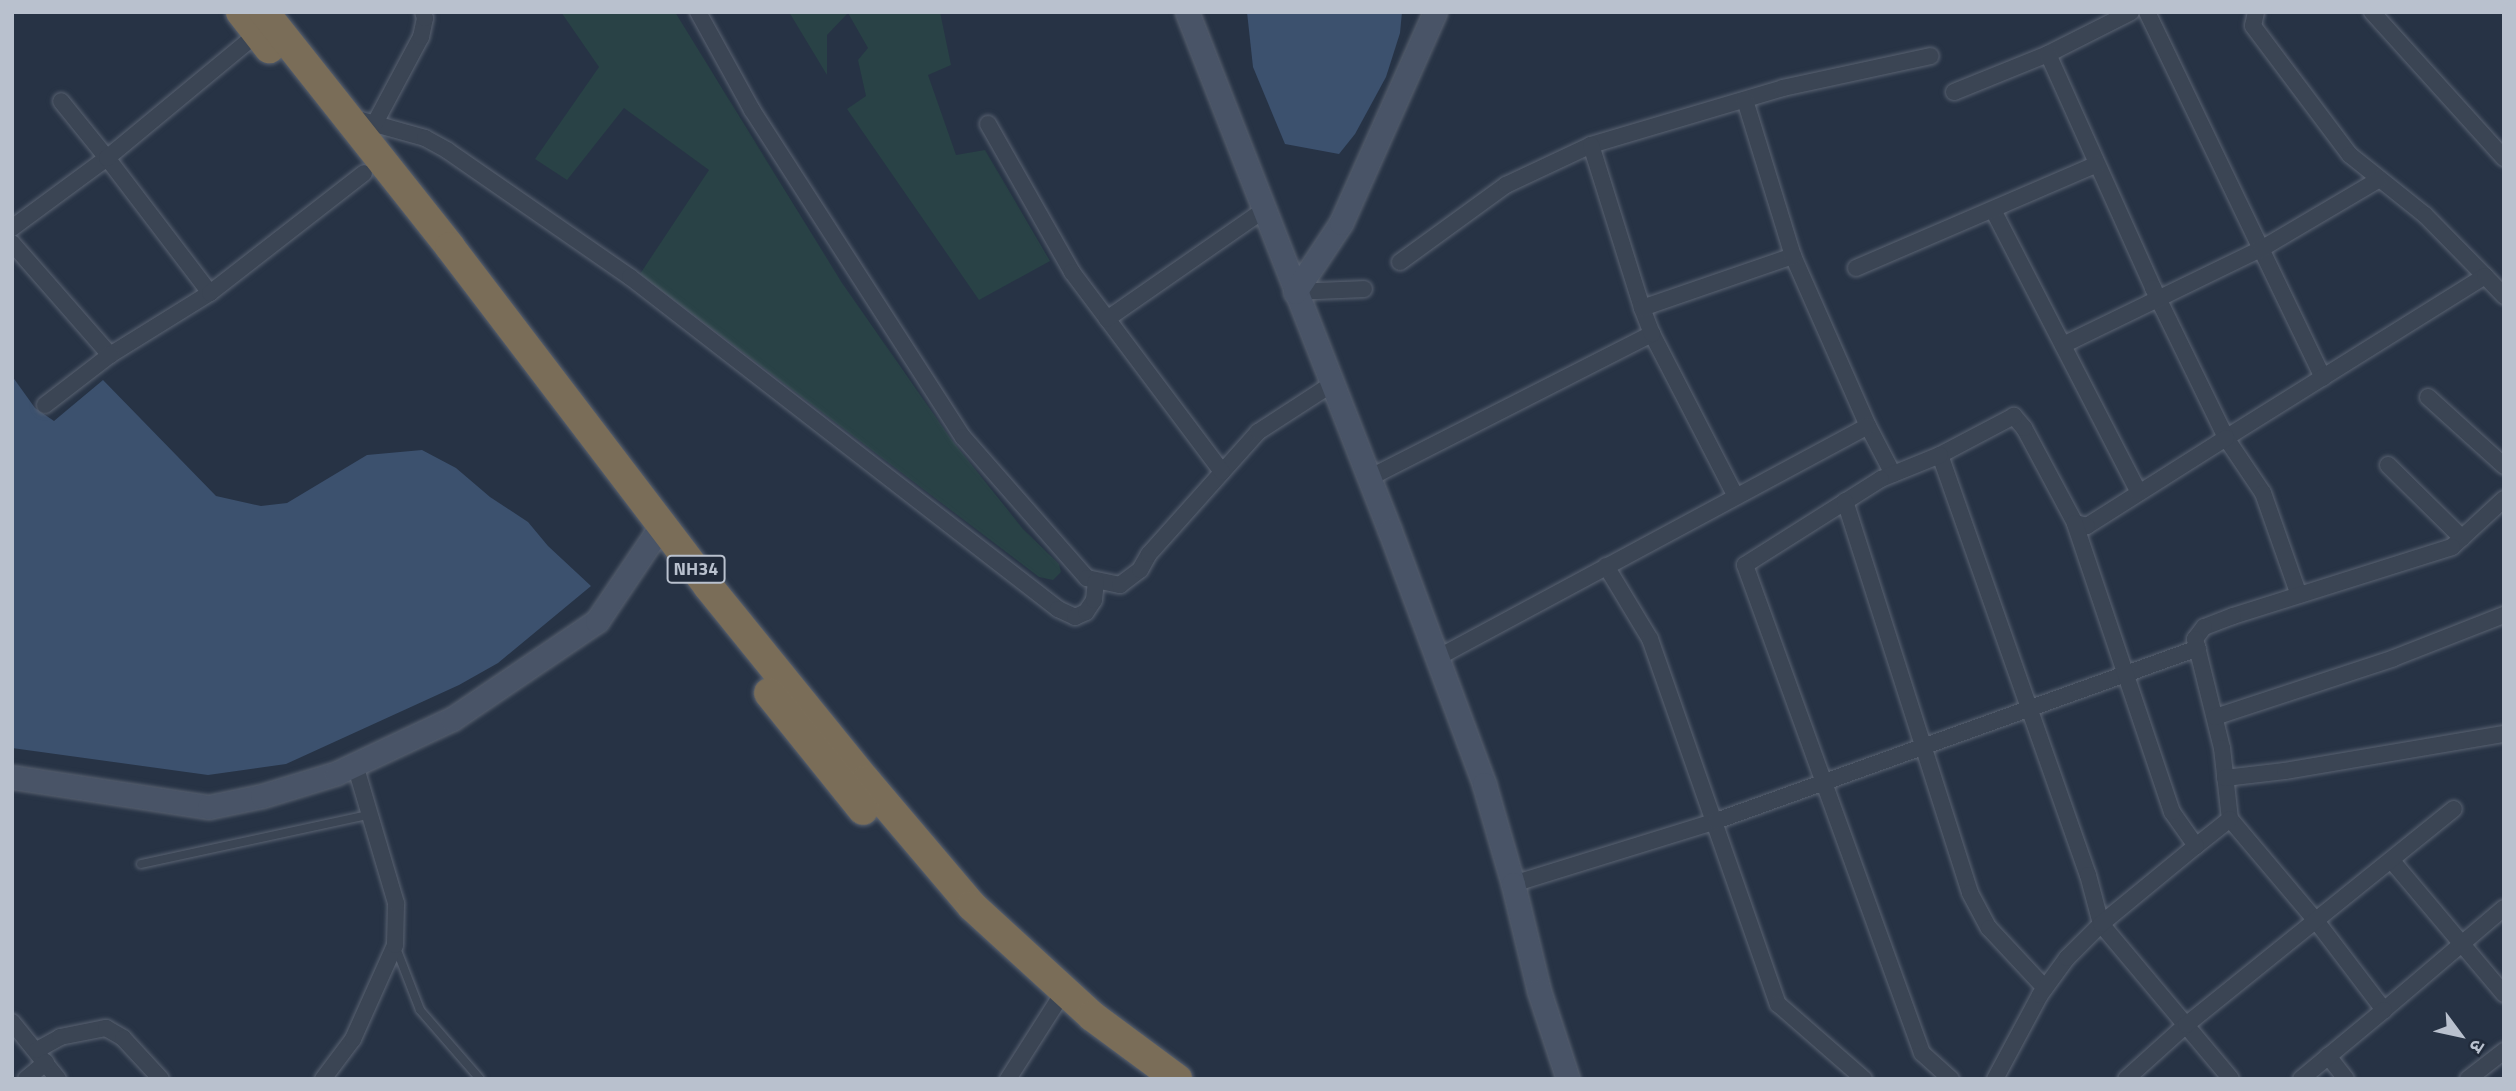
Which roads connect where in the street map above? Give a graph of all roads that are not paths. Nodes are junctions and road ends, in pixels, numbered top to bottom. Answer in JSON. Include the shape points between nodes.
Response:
{"nodes":[{"id":1,"x":423,"y":12,"type":"edge"},
{"id":2,"x":698,"y":12,"type":"edge"},
{"id":3,"x":1187,"y":12,"type":"edge"},
{"id":4,"x":1435,"y":12,"type":"edge"},
{"id":5,"x":2131,"y":12,"type":"edge"},
{"id":6,"x":2147,"y":12,"type":"edge"},
{"id":7,"x":2256,"y":12,"type":"edge"},
{"id":8,"x":2372,"y":12,"type":"edge"},
{"id":9,"x":259,"y":20,"type":"edge"},
{"id":10,"x":2048,"y":54,"type":"junction"},
{"id":11,"x":1931,"y":56,"type":"dead end"},
{"id":12,"x":1954,"y":92,"type":"dead end"},
{"id":13,"x":1745,"y":100,"type":"junction"},
{"id":14,"x":61,"y":101,"type":"dead end"},
{"id":15,"x":343,"y":115,"type":"junction"},
{"id":16,"x":375,"y":123,"type":"junction"},
{"id":17,"x":988,"y":124,"type":"dead end"},
{"id":18,"x":1591,"y":145,"type":"junction"},
{"id":19,"x":2501,"y":148,"type":"edge"},
{"id":20,"x":107,"y":158,"type":"junction"},
{"id":21,"x":2097,"y":164,"type":"junction"},
{"id":22,"x":364,"y":173,"type":"junction"},
{"id":23,"x":2378,"y":180,"type":"junction"},
{"id":24,"x":1264,"y":210,"type":"junction"},
{"id":25,"x":1993,"y":210,"type":"junction"},
{"id":26,"x":12,"y":228,"type":"edge"},
{"id":27,"x":12,"y":243,"type":"edge"},
{"id":28,"x":2261,"y":250,"type":"junction"},
{"id":29,"x":1793,"y":256,"type":"junction"},
{"id":30,"x":1400,"y":262,"type":"dead end"},
{"id":31,"x":1856,"y":268,"type":"dead end"},
{"id":32,"x":2485,"y":276,"type":"junction"},
{"id":33,"x":1364,"y":289,"type":"dead end"},
{"id":34,"x":1296,"y":292,"type":"junction"},
{"id":35,"x":209,"y":293,"type":"junction"},
{"id":36,"x":2504,"y":296,"type":"edge"},
{"id":37,"x":2158,"y":299,"type":"junction"},
{"id":38,"x":1642,"y":308,"type":"junction"},
{"id":39,"x":1107,"y":319,"type":"junction"},
{"id":40,"x":1652,"y":334,"type":"junction"},
{"id":41,"x":2063,"y":345,"type":"junction"},
{"id":42,"x":110,"y":355,"type":"junction"},
{"id":43,"x":2323,"y":378,"type":"junction"},
{"id":44,"x":1332,"y":384,"type":"junction"},
{"id":45,"x":2428,"y":397,"type":"dead end"},
{"id":46,"x":45,"y":405,"type":"dead end"},
{"id":47,"x":1868,"y":426,"type":"junction"},
{"id":48,"x":2226,"y":438,"type":"junction"},
{"id":49,"x":1940,"y":455,"type":"junction"},
{"id":50,"x":2388,"y":465,"type":"dead end"},
{"id":51,"x":2504,"y":466,"type":"edge"},
{"id":52,"x":1222,"y":472,"type":"junction"},
{"id":53,"x":1893,"y":474,"type":"junction"},
{"id":54,"x":1369,"y":478,"type":"junction"},
{"id":55,"x":2139,"y":493,"type":"junction"},
{"id":56,"x":1735,"y":495,"type":"junction"},
{"id":57,"x":2504,"y":499,"type":"edge"},
{"id":58,"x":1845,"y":501,"type":"junction"},
{"id":59,"x":2075,"y":523,"type":"junction"},
{"id":60,"x":656,"y":531,"type":"junction"},
{"id":61,"x":2462,"y":538,"type":"junction"},
{"id":62,"x":1606,"y":566,"type":"junction"},
{"id":63,"x":1096,"y":581,"type":"junction"},
{"id":64,"x":2299,"y":595,"type":"junction"},
{"id":65,"x":2504,"y":615,"type":"edge"},
{"id":66,"x":2198,"y":648,"type":"junction"},
{"id":67,"x":1437,"y":659,"type":"junction"},
{"id":68,"x":2123,"y":674,"type":"junction"},
{"id":69,"x":2027,"y":707,"type":"junction"},
{"id":70,"x":2215,"y":716,"type":"junction"},
{"id":71,"x":2504,"y":734,"type":"edge"},
{"id":72,"x":1923,"y":746,"type":"junction"},
{"id":73,"x":355,"y":765,"type":"junction"},
{"id":74,"x":12,"y":777,"type":"edge"},
{"id":75,"x":2225,"y":778,"type":"junction"},
{"id":76,"x":1823,"y":783,"type":"junction"},
{"id":77,"x":2454,"y":809,"type":"dead end"},
{"id":78,"x":368,"y":815,"type":"junction"},
{"id":79,"x":2230,"y":819,"type":"junction"},
{"id":80,"x":1716,"y":821,"type":"junction"},
{"id":81,"x":2196,"y":846,"type":"junction"},
{"id":82,"x":2392,"y":861,"type":"junction"},
{"id":83,"x":141,"y":864,"type":"dead end"},
{"id":84,"x":1513,"y":884,"type":"junction"},
{"id":85,"x":2504,"y":908,"type":"edge"},
{"id":86,"x":2318,"y":922,"type":"junction"},
{"id":87,"x":2101,"y":924,"type":"junction"},
{"id":88,"x":2461,"y":944,"type":"junction"},
{"id":89,"x":395,"y":945,"type":"junction"},
{"id":90,"x":2045,"y":988,"type":"junction"},
{"id":91,"x":2504,"y":994,"type":"edge"},
{"id":92,"x":1058,"y":1000,"type":"junction"},
{"id":93,"x":2385,"y":1010,"type":"junction"},
{"id":94,"x":12,"y":1022,"type":"edge"},
{"id":95,"x":2186,"y":1025,"type":"junction"},
{"id":96,"x":2504,"y":1051,"type":"edge"},
{"id":97,"x":42,"y":1056,"type":"junction"},
{"id":98,"x":2328,"y":1056,"type":"junction"},
{"id":99,"x":1853,"y":1075,"type":"edge"},
{"id":100,"x":26,"y":1079,"type":"edge"},
{"id":101,"x":58,"y":1079,"type":"edge"},
{"id":102,"x":161,"y":1079,"type":"edge"},
{"id":103,"x":323,"y":1079,"type":"edge"},
{"id":104,"x":480,"y":1079,"type":"edge"},
{"id":105,"x":1008,"y":1079,"type":"edge"},
{"id":106,"x":1142,"y":1079,"type":"edge"},
{"id":107,"x":1177,"y":1079,"type":"edge"},
{"id":108,"x":1568,"y":1079,"type":"edge"},
{"id":109,"x":1951,"y":1079,"type":"edge"},
{"id":110,"x":1994,"y":1079,"type":"edge"},
{"id":111,"x":2126,"y":1079,"type":"edge"},
{"id":112,"x":2231,"y":1079,"type":"edge"},
{"id":113,"x":2301,"y":1079,"type":"edge"},
{"id":114,"x":2346,"y":1079,"type":"edge"},
{"id":115,"x":2468,"y":1079,"type":"edge"}],
"edges":[{"from":1,"to":16,"type":"street","via":[[421,37]]},
{"from":2,"to":63,"type":"street","via":[[752,110],[963,437],[1087,578]]},
{"from":3,"to":24,"type":"street"},
{"from":4,"to":34,"type":"street","via":[[1341,223]]},
{"from":5,"to":10,"type":"street"},
{"from":6,"to":28,"type":"street"},
{"from":7,"to":23,"type":"street","via":[[2253,26],[2350,155]]},
{"from":8,"to":19,"type":"street"},
{"from":9,"to":15,"type":"highway","number":"NH34"},
{"from":9,"to":20,"type":"street"},
{"from":9,"to":22,"type":"highway","number":"NH34"},
{"from":10,"to":12,"type":"street"},
{"from":10,"to":21,"type":"street"},
{"from":11,"to":13,"type":"street"},
{"from":13,"to":18,"type":"street"},
{"from":13,"to":29,"type":"street"},
{"from":14,"to":20,"type":"street"},
{"from":15,"to":16,"type":"street"},
{"from":15,"to":60,"type":"highway","number":"NH34","via":[[450,247]]},
{"from":16,"to":63,"type":"street","via":[[425,138],[448,151],[630,277],[1058,609],[1075,617],[1086,612],[1094,600]]},
{"from":17,"to":39,"type":"street","via":[[1072,272]]},
{"from":18,"to":30,"type":"street","via":[[1506,185]]},
{"from":18,"to":38,"type":"street"},
{"from":20,"to":26,"type":"street"},
{"from":20,"to":35,"type":"street"},
{"from":21,"to":25,"type":"street"},
{"from":21,"to":37,"type":"street"},
{"from":22,"to":35,"type":"street"},
{"from":22,"to":60,"type":"highway","number":"NH34"},
{"from":23,"to":28,"type":"street"},
{"from":23,"to":32,"type":"street","via":[[2425,215]]},
{"from":24,"to":34,"type":"street"},
{"from":24,"to":39,"type":"street"},
{"from":25,"to":31,"type":"street"},
{"from":25,"to":41,"type":"street"},
{"from":27,"to":42,"type":"street"},
{"from":28,"to":37,"type":"street"},
{"from":28,"to":43,"type":"street"},
{"from":29,"to":38,"type":"street"},
{"from":29,"to":47,"type":"street"},
{"from":32,"to":36,"type":"street"},
{"from":32,"to":43,"type":"street"},
{"from":33,"to":34,"type":"street"},
{"from":34,"to":44,"type":"street"},
{"from":35,"to":42,"type":"street"},
{"from":37,"to":41,"type":"street"},
{"from":37,"to":48,"type":"street"},
{"from":38,"to":40,"type":"street"},
{"from":39,"to":52,"type":"street"},
{"from":40,"to":54,"type":"street"},
{"from":40,"to":56,"type":"street"},
{"from":41,"to":55,"type":"street"},
{"from":42,"to":46,"type":"street"},
{"from":43,"to":48,"type":"street"},
{"from":44,"to":52,"type":"street","via":[[1258,432]]},
{"from":44,"to":54,"type":"street"},
{"from":45,"to":51,"type":"street"},
{"from":47,"to":53,"type":"street"},
{"from":47,"to":56,"type":"street"},
{"from":48,"to":55,"type":"street"},
{"from":48,"to":64,"type":"street","via":[[2263,494]]},
{"from":49,"to":53,"type":"street"},
{"from":49,"to":59,"type":"street","via":[[2014,416]]},
{"from":49,"to":69,"type":"street"},
{"from":50,"to":61,"type":"street"},
{"from":52,"to":63,"type":"street","via":[[1140,570],[1119,585]]},
{"from":53,"to":58,"type":"street"},
{"from":54,"to":67,"type":"street"},
{"from":55,"to":59,"type":"street","via":[[2087,526]]},
{"from":56,"to":62,"type":"street"},
{"from":57,"to":61,"type":"street"},
{"from":58,"to":72,"type":"street"},
{"from":58,"to":76,"type":"street","via":[[1745,565]]},
{"from":59,"to":68,"type":"street"},
{"from":60,"to":73,"type":"street","via":[[597,621],[452,719]]},
{"from":60,"to":92,"type":"highway","number":"NH34","via":[[972,906]]},
{"from":61,"to":64,"type":"street","via":[[2452,547]]},
{"from":62,"to":67,"type":"street"},
{"from":62,"to":80,"type":"street","via":[[1650,639]]},
{"from":64,"to":66,"type":"street","via":[[2204,627],[2194,639]]},
{"from":65,"to":70,"type":"street","via":[[2393,658]]},
{"from":66,"to":68,"type":"street"},
{"from":66,"to":70,"type":"street"},
{"from":67,"to":84,"type":"street","via":[[1484,785]]},
{"from":68,"to":69,"type":"street"},
{"from":68,"to":81,"type":"street","via":[[2172,812]]},
{"from":69,"to":72,"type":"street"},
{"from":69,"to":87,"type":"street","via":[[2088,875]]},
{"from":70,"to":75,"type":"street"},
{"from":71,"to":75,"type":"street"},
{"from":72,"to":76,"type":"street"},
{"from":72,"to":90,"type":"street","via":[[1970,893],[1989,928]]},
{"from":73,"to":74,"type":"street","via":[[262,796],[209,807]]},
{"from":73,"to":78,"type":"street"},
{"from":75,"to":79,"type":"street"},
{"from":76,"to":80,"type":"street"},
{"from":76,"to":109,"type":"street","via":[[1922,1053]]},
{"from":77,"to":82,"type":"street"},
{"from":78,"to":83,"type":"lane"},
{"from":78,"to":89,"type":"street","via":[[396,903]]},
{"from":79,"to":81,"type":"street"},
{"from":79,"to":86,"type":"street"},
{"from":80,"to":84,"type":"street"},
{"from":80,"to":99,"type":"street","via":[[1778,1004]]},
{"from":81,"to":87,"type":"street"},
{"from":82,"to":86,"type":"street"},
{"from":82,"to":88,"type":"street"},
{"from":84,"to":108,"type":"street","via":[[1539,991]]},
{"from":85,"to":88,"type":"street"},
{"from":86,"to":93,"type":"street"},
{"from":86,"to":95,"type":"street"},
{"from":87,"to":90,"type":"street"},
{"from":87,"to":95,"type":"street"},
{"from":88,"to":91,"type":"street"},
{"from":88,"to":93,"type":"street"},
{"from":89,"to":103,"type":"street","via":[[353,1039]]},
{"from":89,"to":104,"type":"lane","via":[[420,1010]]},
{"from":90,"to":110,"type":"street"},
{"from":92,"to":105,"type":"street"},
{"from":92,"to":106,"type":"highway","number":"NH34"},
{"from":92,"to":107,"type":"highway","number":"NH34"},
{"from":93,"to":98,"type":"street"},
{"from":94,"to":97,"type":"street"},
{"from":95,"to":111,"type":"street"},
{"from":95,"to":112,"type":"street"},
{"from":96,"to":115,"type":"street"},
{"from":97,"to":100,"type":"street"},
{"from":97,"to":101,"type":"street"},
{"from":97,"to":102,"type":"street","via":[[60,1037],[106,1028],[123,1038]]},
{"from":98,"to":113,"type":"street"},
{"from":98,"to":114,"type":"street"}]}
